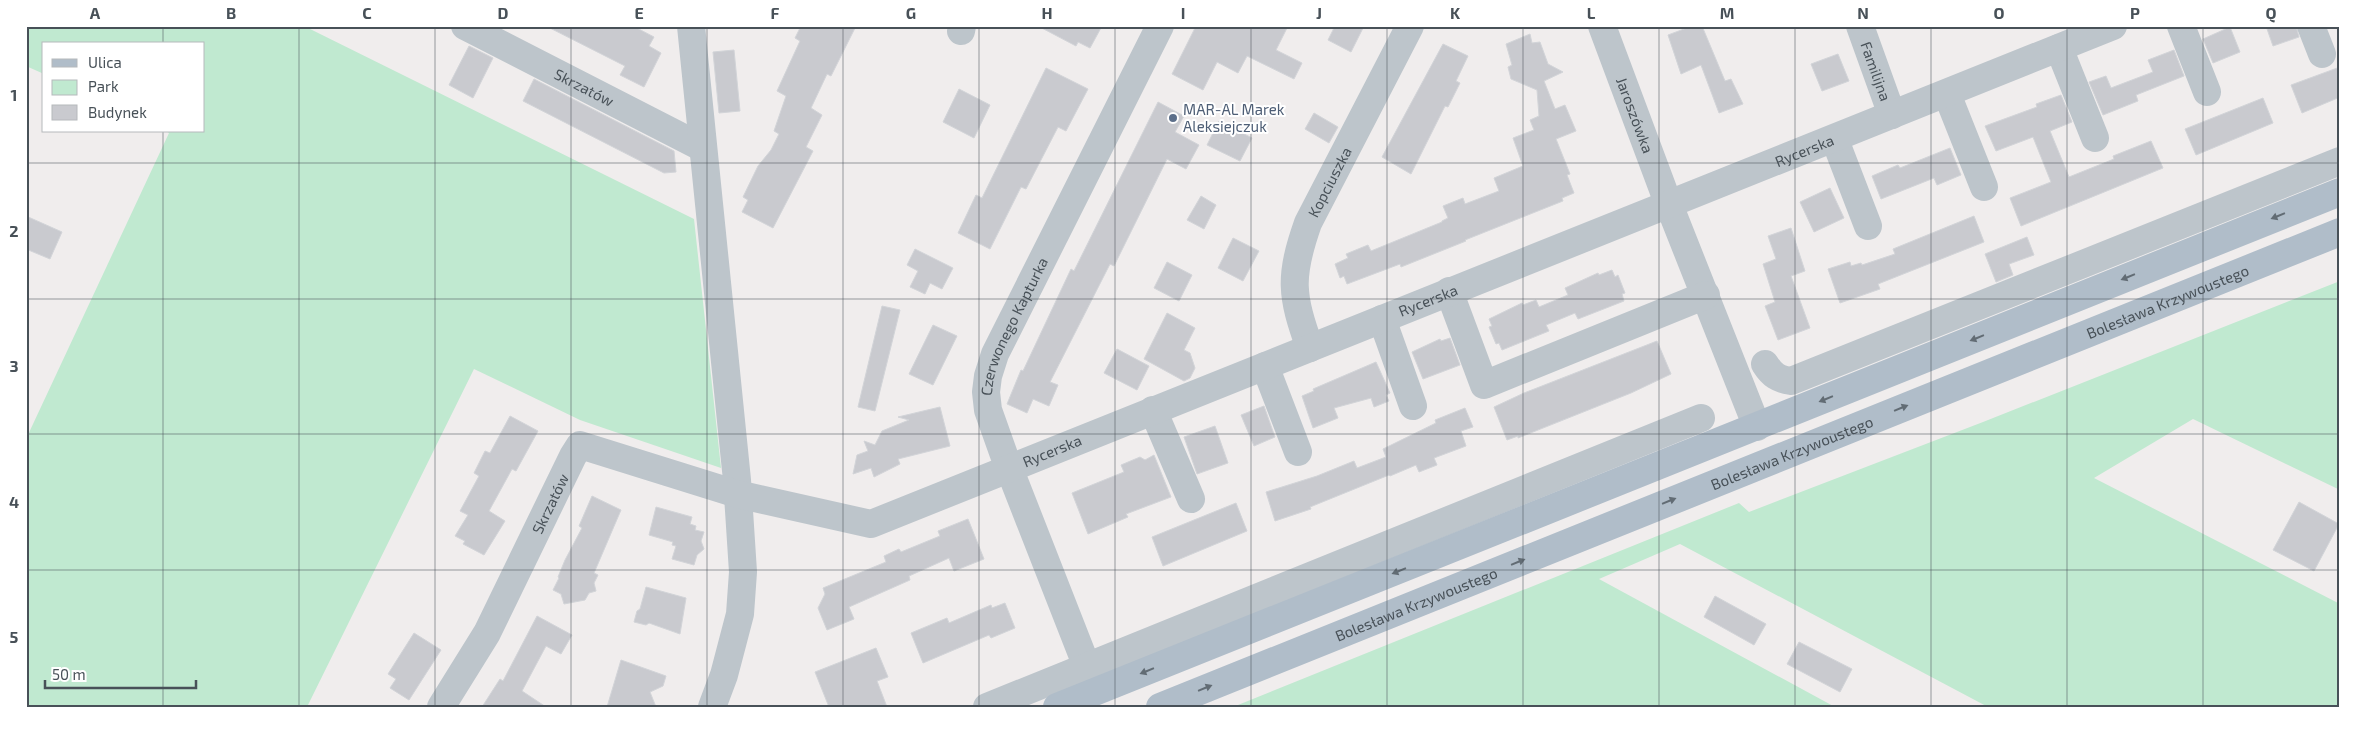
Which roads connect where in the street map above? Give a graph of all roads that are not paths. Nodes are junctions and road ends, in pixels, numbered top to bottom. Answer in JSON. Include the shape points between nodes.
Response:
{"nodes":[{"id":1,"x":465,"y":26,"type":"edge"},
{"id":2,"x":1160,"y":26,"type":"edge"},
{"id":3,"x":1410,"y":26,"type":"edge"},
{"id":4,"x":1602,"y":26,"type":"edge"},
{"id":5,"x":1860,"y":26,"type":"edge"},
{"id":6,"x":2113,"y":26,"type":"edge"},
{"id":7,"x":2181,"y":26,"type":"edge"},
{"id":8,"x":2312,"y":26,"type":"edge"},
{"id":9,"x":695,"y":27,"type":"edge"},
{"id":10,"x":2085,"y":32,"type":"edge"},
{"id":11,"x":2059,"y":48,"type":"junction"},
{"id":12,"x":2322,"y":54,"type":"dead end"},
{"id":13,"x":2207,"y":92,"type":"dead end"},
{"id":14,"x":1947,"y":94,"type":"junction"},
{"id":15,"x":1892,"y":116,"type":"junction"},
{"id":16,"x":2095,"y":138,"type":"dead end"},
{"id":17,"x":1835,"y":140,"type":"junction"},
{"id":18,"x":703,"y":148,"type":"junction"},
{"id":19,"x":2340,"y":161,"type":"edge"},
{"id":20,"x":1984,"y":188,"type":"dead end"},
{"id":21,"x":2340,"y":192,"type":"edge"},
{"id":22,"x":1669,"y":203,"type":"junction"},
{"id":23,"x":2311,"y":203,"type":"junction"},
{"id":24,"x":1868,"y":226,"type":"dead end"},
{"id":25,"x":2331,"y":236,"type":"edge"},
{"id":26,"x":1449,"y":291,"type":"junction"},
{"id":27,"x":1706,"y":295,"type":"junction"},
{"id":28,"x":1382,"y":319,"type":"junction"},
{"id":29,"x":1310,"y":348,"type":"junction"},
{"id":30,"x":1765,"y":364,"type":"dead end"},
{"id":31,"x":1265,"y":366,"type":"junction"},
{"id":32,"x":1413,"y":406,"type":"dead end"},
{"id":33,"x":1153,"y":410,"type":"junction"},
{"id":34,"x":1701,"y":418,"type":"dead end"},
{"id":35,"x":1757,"y":427,"type":"junction"},
{"id":36,"x":1298,"y":452,"type":"dead end"},
{"id":37,"x":1009,"y":468,"type":"junction"},
{"id":38,"x":737,"y":494,"type":"junction"},
{"id":39,"x":1191,"y":500,"type":"dead end"},
{"id":40,"x":1257,"y":627,"type":"junction"},
{"id":41,"x":1262,"y":665,"type":"junction"},
{"id":42,"x":1087,"y":667,"type":"junction"},
{"id":43,"x":441,"y":707,"type":"edge"},
{"id":44,"x":712,"y":707,"type":"edge"},
{"id":45,"x":987,"y":707,"type":"edge"},
{"id":46,"x":1057,"y":707,"type":"edge"},
{"id":47,"x":1160,"y":707,"type":"edge"}],
"edges":[{"from":1,"to":18,"type":"street","name":"Skrzatów"},
{"from":2,"to":37,"type":"street","name":"Czerwonego Kapturka","via":[[995,354],[988,376],[988,410]]},
{"from":3,"to":29,"type":"street","name":"Kopciuszka","via":[[1308,223],[1297,256],[1294,282],[1298,314]]},
{"from":4,"to":22,"type":"street","name":"Jaroszówka"},
{"from":5,"to":15,"type":"street","name":"Familijna"},
{"from":6,"to":10,"type":"street","name":"Rycerska"},
{"from":7,"to":13,"type":"street"},
{"from":8,"to":12,"type":"street"},
{"from":9,"to":18,"type":"street"},
{"from":10,"to":11,"type":"street","name":"Rycerska"},
{"from":11,"to":14,"type":"street","name":"Rycerska"},
{"from":11,"to":16,"type":"street"},
{"from":14,"to":15,"type":"street","name":"Rycerska"},
{"from":14,"to":20,"type":"street"},
{"from":15,"to":17,"type":"street","name":"Rycerska"},
{"from":17,"to":22,"type":"street","name":"Rycerska"},
{"from":17,"to":24,"type":"street"},
{"from":18,"to":38,"type":"street"},
{"from":19,"to":30,"type":"street","via":[[1791,380],[1771,374]]},
{"from":21,"to":23,"type":"main road"},
{"from":22,"to":26,"type":"street","name":"Rycerska"},
{"from":22,"to":27,"type":"street","name":"Jaroszówka"},
{"from":23,"to":25,"type":"main road","name":"Bolesława Krzywoustego","via":[[2328,210]]},
{"from":23,"to":35,"type":"main road","one_way":true},
{"from":41,"to":25,"type":"main road","name":"Bolesława Krzywoustego","one_way":true},
{"from":26,"to":27,"type":"street","via":[[1484,385]]},
{"from":26,"to":28,"type":"street","name":"Rycerska"},
{"from":27,"to":35,"type":"street","name":"Jaroszówka"},
{"from":28,"to":29,"type":"street","name":"Rycerska"},
{"from":28,"to":32,"type":"street"},
{"from":29,"to":31,"type":"street","name":"Rycerska"},
{"from":31,"to":33,"type":"street","name":"Rycerska"},
{"from":31,"to":36,"type":"street"},
{"from":33,"to":37,"type":"street","name":"Rycerska"},
{"from":33,"to":39,"type":"street"},
{"from":34,"to":42,"type":"street"},
{"from":35,"to":40,"type":"main road","one_way":true},
{"from":37,"to":38,"type":"street","name":"Rycerska","via":[[871,524]]},
{"from":37,"to":42,"type":"street","name":"Czerwonego Kapturka"},
{"from":38,"to":43,"type":"street","name":"Skrzatów","via":[[580,445],[487,633]]},
{"from":38,"to":44,"type":"street","via":[[743,572],[740,614]]},
{"from":40,"to":41,"type":"main road","via":[[1242,648],[1250,662]]},
{"from":40,"to":46,"type":"main road","one_way":true},
{"from":47,"to":41,"type":"main road","name":"Bolesława Krzywoustego","one_way":true},
{"from":42,"to":45,"type":"street"}]}
